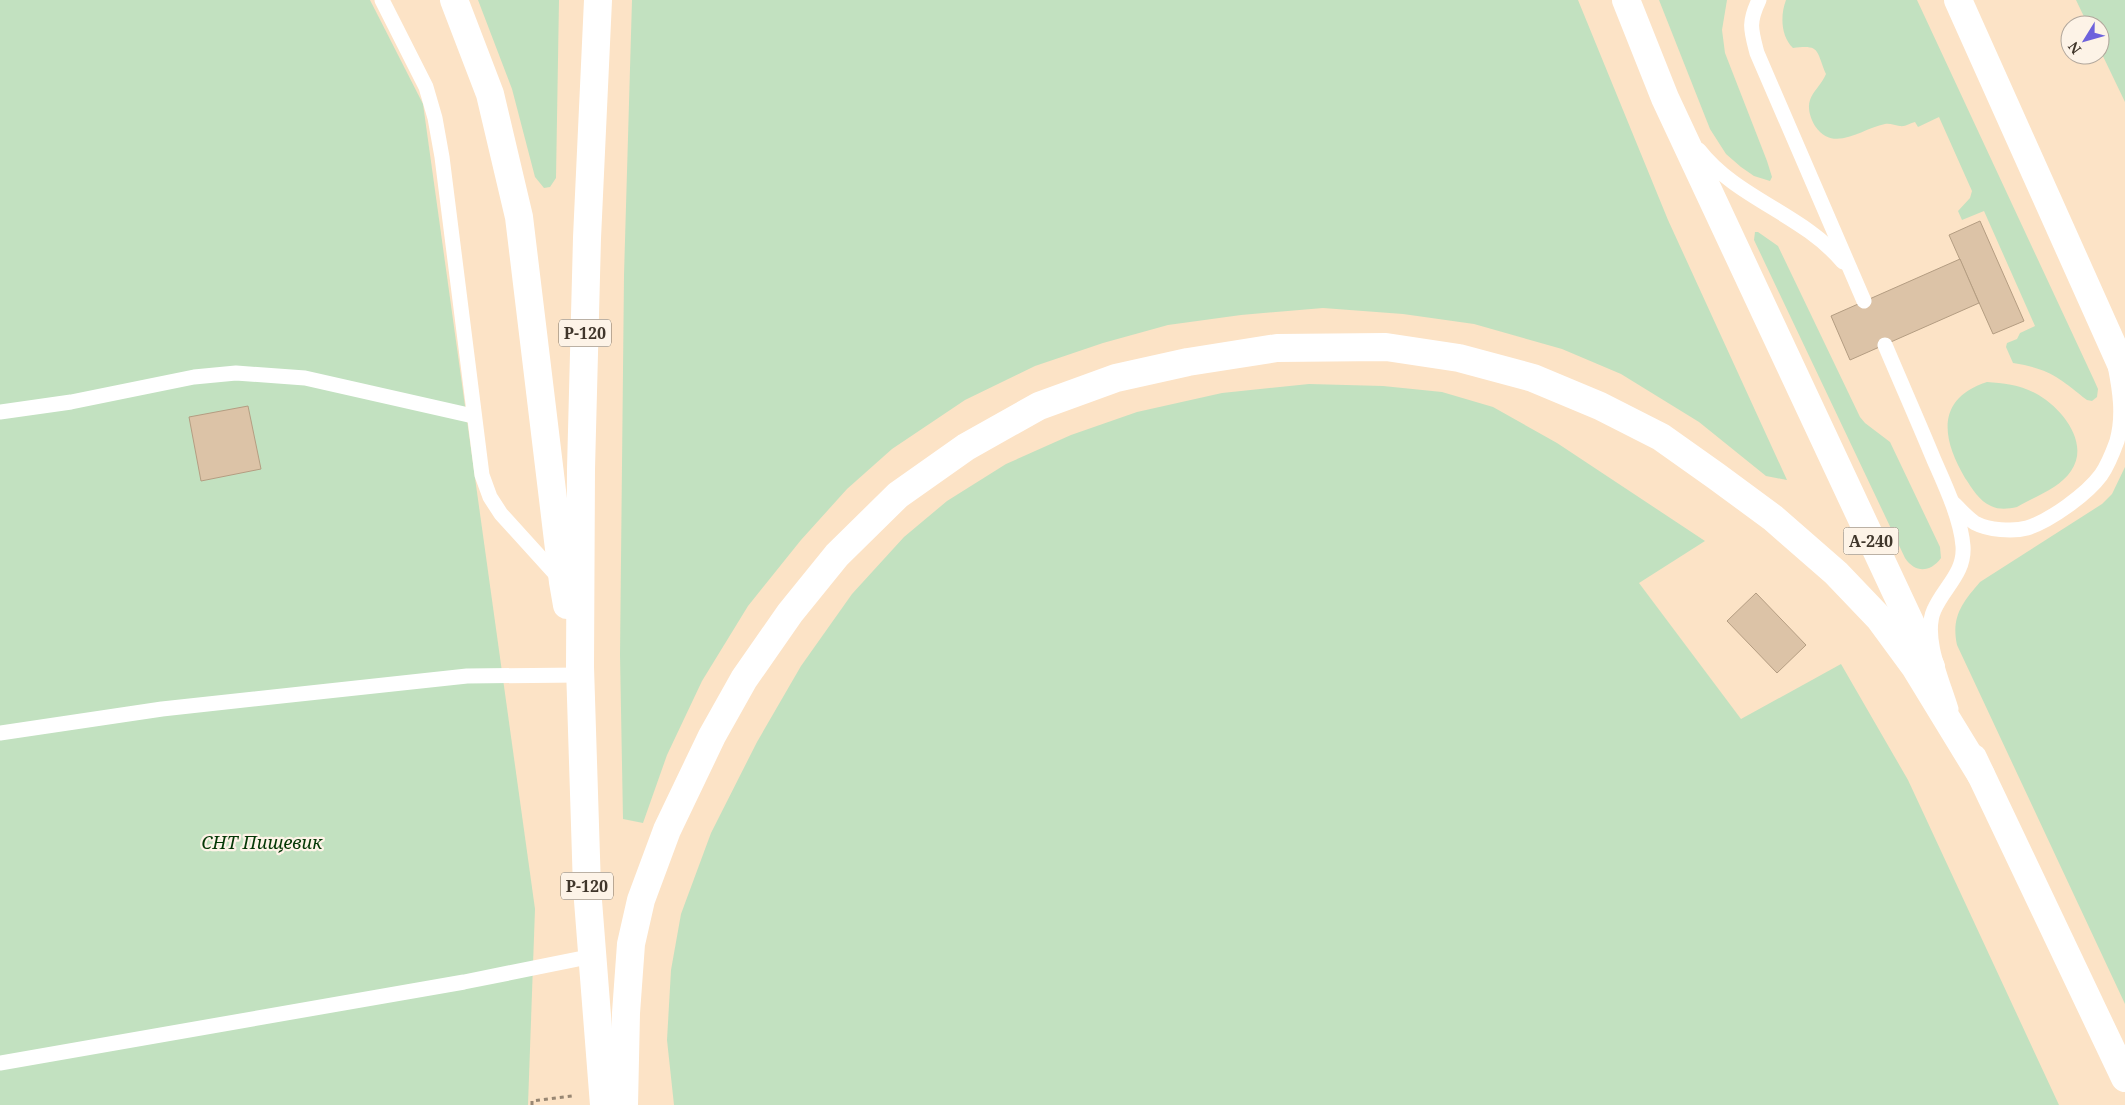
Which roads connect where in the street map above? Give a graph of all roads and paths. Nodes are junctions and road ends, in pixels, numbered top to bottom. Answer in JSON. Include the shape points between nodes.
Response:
{"nodes":[{"id":1,"x":382,"y":0,"type":"edge"},
{"id":2,"x":454,"y":0,"type":"edge"},
{"id":3,"x":598,"y":0,"type":"edge"},
{"id":4,"x":1626,"y":0,"type":"edge"},
{"id":5,"x":1759,"y":0,"type":"edge"},
{"id":6,"x":1950,"y":0,"type":"edge"},
{"id":7,"x":1958,"y":0,"type":"edge"},
{"id":8,"x":1971,"y":28,"type":"junction"},
{"id":9,"x":1665,"y":98,"type":"junction"},
{"id":10,"x":1853,"y":275,"type":"junction"},
{"id":11,"x":1864,"y":301,"type":"dead end"},
{"id":12,"x":2108,"y":336,"type":"junction"},
{"id":13,"x":1885,"y":345,"type":"dead end"},
{"id":14,"x":2125,"y":373,"type":"edge"},
{"id":15,"x":0,"y":412,"type":"edge"},
{"id":16,"x":474,"y":416,"type":"junction"},
{"id":17,"x":1951,"y":501,"type":"junction"},
{"id":18,"x":563,"y":582,"type":"junction"},
{"id":19,"x":580,"y":671,"type":"junction"},
{"id":20,"x":1952,"y":712,"type":"junction"},
{"id":21,"x":0,"y":733,"type":"edge"},
{"id":22,"x":1981,"y":775,"type":"junction"},
{"id":23,"x":593,"y":956,"type":"junction"},
{"id":24,"x":0,"y":1063,"type":"edge"},
{"id":25,"x":2125,"y":1078,"type":"edge"},
{"id":26,"x":604,"y":1105,"type":"edge"},
{"id":27,"x":624,"y":1105,"type":"edge"}],
"edges":[{"from":1,"to":16,"type":"lane","via":[[426,87],[435,118]]},
{"from":2,"to":18,"type":"highway","via":[[490,94],[519,217]]},
{"from":3,"to":19,"type":"highway","number":"Р-120","via":[[587,238]]},
{"from":4,"to":9,"type":"highway","number":"А-240"},
{"from":5,"to":10,"type":"lane","via":[[1752,16],[1751,31],[1757,53]]},
{"from":6,"to":8,"type":"lane"},
{"from":7,"to":8,"type":"highway"},
{"from":8,"to":12,"type":"highway"},
{"from":9,"to":10,"type":"lane","via":[[1686,134],[1723,176],[1819,238]]},
{"from":9,"to":20,"type":"highway","number":"А-240"},
{"from":10,"to":11,"type":"lane"},
{"from":12,"to":14,"type":"highway"},
{"from":12,"to":17,"type":"lane","via":[[2120,392],[2120,428],[2110,458],[2088,490],[2027,528],[1988,527],[1974,522]]},
{"from":13,"to":17,"type":"lane"},
{"from":15,"to":16,"type":"lane","via":[[236,373],[305,378]]},
{"from":16,"to":18,"type":"lane","via":[[482,475],[490,497],[501,514]]},
{"from":17,"to":20,"type":"lane","via":[[1963,543],[1963,559],[1930,623],[1931,640]]},
{"from":18,"to":19,"type":"highway"},
{"from":19,"to":21,"type":"lane","via":[[467,676],[162,709]]},
{"from":19,"to":23,"type":"highway","number":"Р-120","via":[[587,888]]},
{"from":20,"to":22,"type":"highway","number":"А-240"},
{"from":22,"to":25,"type":"highway","number":"А-240"},
{"from":22,"to":27,"type":"highway","via":[[1915,666],[1879,618],[1836,573],[1773,518],[1716,476],[1660,437],[1600,406],[1533,378],[1459,358],[1386,347],[1277,348],[1188,362],[1116,378],[1039,406],[966,447],[898,495],[837,555],[790,613],[744,679],[712,736],[667,830],[640,900],[631,944]]},
{"from":23,"to":24,"type":"lane"},
{"from":23,"to":26,"type":"highway","number":"Р-120"}]}
